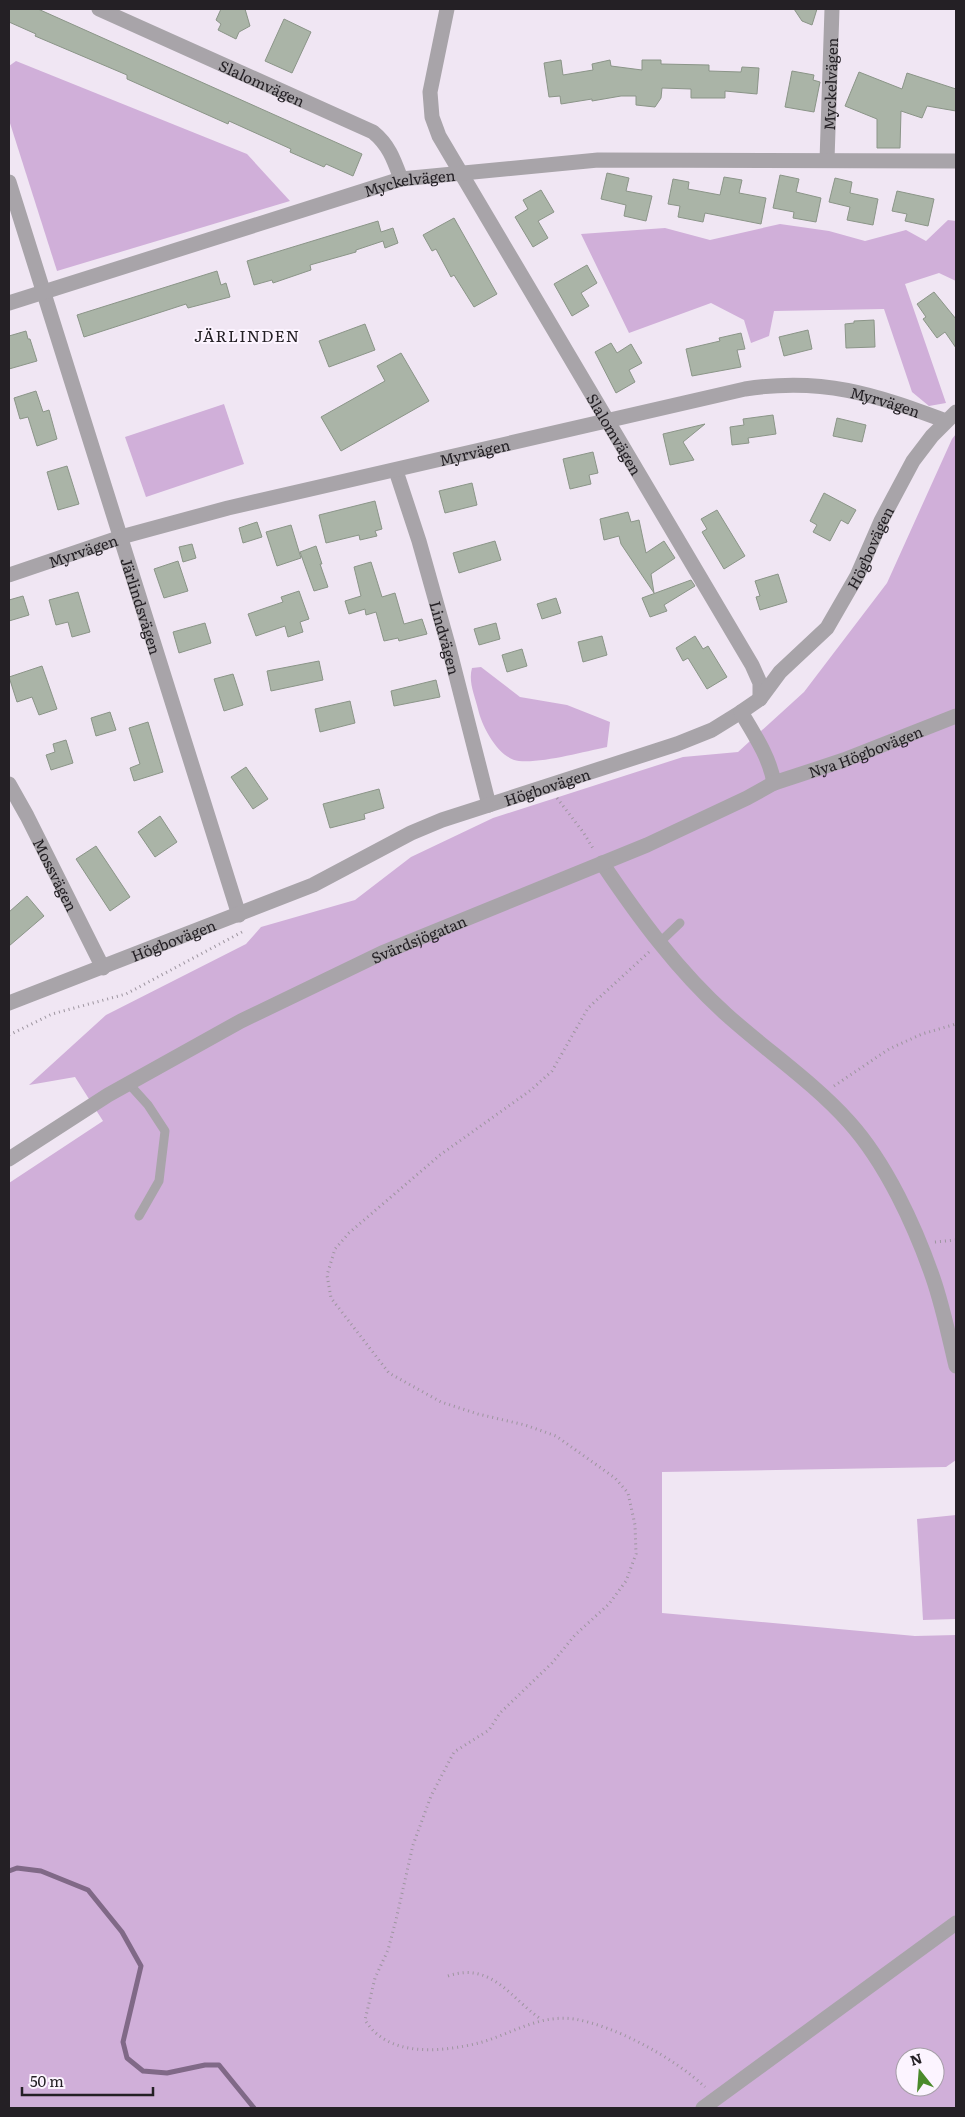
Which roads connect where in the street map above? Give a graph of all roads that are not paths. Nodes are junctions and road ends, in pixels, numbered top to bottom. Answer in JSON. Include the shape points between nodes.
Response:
{"nodes":[{"id":1,"x":99,"y":9,"type":"edge"},
{"id":2,"x":447,"y":9,"type":"edge"},
{"id":3,"x":832,"y":9,"type":"edge"},
{"id":4,"x":827,"y":160,"type":"junction"},
{"id":5,"x":956,"y":161,"type":"edge"},
{"id":6,"x":462,"y":173,"type":"junction"},
{"id":7,"x":401,"y":179,"type":"junction"},
{"id":8,"x":9,"y":182,"type":"edge"},
{"id":9,"x":43,"y":292,"type":"junction"},
{"id":10,"x":9,"y":303,"type":"edge"},
{"id":11,"x":951,"y":417,"type":"edge"},
{"id":12,"x":608,"y":421,"type":"junction"},
{"id":13,"x":396,"y":471,"type":"junction"},
{"id":14,"x":121,"y":538,"type":"junction"},
{"id":15,"x":9,"y":575,"type":"edge"},
{"id":16,"x":760,"y":699,"type":"junction"},
{"id":17,"x":741,"y":712,"type":"junction"},
{"id":18,"x":956,"y":716,"type":"edge"},
{"id":19,"x":774,"y":783,"type":"junction"},
{"id":20,"x":9,"y":784,"type":"edge"},
{"id":21,"x":488,"y":805,"type":"junction"},
{"id":22,"x":602,"y":863,"type":"junction"},
{"id":23,"x":239,"y":915,"type":"junction"},
{"id":24,"x":680,"y":922,"type":"dead end"},
{"id":25,"x":659,"y":943,"type":"junction"},
{"id":26,"x":103,"y":968,"type":"junction"},
{"id":27,"x":9,"y":1003,"type":"edge"},
{"id":28,"x":129,"y":1084,"type":"junction"},
{"id":29,"x":9,"y":1159,"type":"edge"},
{"id":30,"x":139,"y":1216,"type":"dead end"},
{"id":31,"x":956,"y":1366,"type":"edge"},
{"id":32,"x":956,"y":1923,"type":"edge"},
{"id":33,"x":708,"y":2105,"type":"edge"}],
"edges":[{"from":1,"to":7,"type":"street","name":"Slalomvägen","via":[[373,132],[391,150]]},
{"from":2,"to":6,"type":"street","name":"Slalomvägen","via":[[429,101],[439,136]]},
{"from":3,"to":4,"type":"street","name":"Myckelvägen"},
{"from":4,"to":5,"type":"street","name":"Myckelvägen"},
{"from":4,"to":6,"type":"street","name":"Myckelvägen","via":[[591,160]]},
{"from":6,"to":7,"type":"street","name":"Myckelvägen"},
{"from":6,"to":12,"type":"street","name":"Slalomvägen"},
{"from":7,"to":9,"type":"street","name":"Myckelvägen"},
{"from":8,"to":9,"type":"street","name":"Järlindsvägen"},
{"from":9,"to":10,"type":"street","name":"Myckelvägen"},
{"from":9,"to":14,"type":"street","name":"Järlindsvägen"},
{"from":11,"to":12,"type":"street","name":"Myrvägen","via":[[831,386],[799,384],[744,389]]},
{"from":11,"to":16,"type":"street","name":"Högbovägen","via":[[922,449],[896,491],[857,576],[827,628],[780,672]]},
{"from":12,"to":13,"type":"street","name":"Myrvägen"},
{"from":12,"to":16,"type":"street","name":"Slalomvägen","via":[[752,665],[760,683]]},
{"from":13,"to":14,"type":"street","name":"Myrvägen","via":[[228,508]]},
{"from":13,"to":21,"type":"street","name":"Lindvägen","via":[[449,648]]},
{"from":14,"to":15,"type":"street","name":"Myrvägen"},
{"from":14,"to":23,"type":"street","name":"Järlindsvägen"},
{"from":16,"to":17,"type":"street","name":"Högbovägen"},
{"from":17,"to":19,"type":"street","via":[[757,739]]},
{"from":17,"to":21,"type":"street","name":"Högbovägen","via":[[712,730],[677,744]]},
{"from":18,"to":19,"type":"street","name":"Nya Högbovägen","via":[[844,760]]},
{"from":19,"to":22,"type":"street","name":"Svärdsjögatan","via":[[648,845]]},
{"from":20,"to":26,"type":"street","name":"Mossvägen"},
{"from":21,"to":23,"type":"street","name":"Högbovägen","via":[[411,833],[313,886]]},
{"from":22,"to":25,"type":"street"},
{"from":22,"to":28,"type":"street","name":"Svärdsjögatan","via":[[382,953],[241,1021]]},
{"from":23,"to":26,"type":"street","name":"Högbovägen"},
{"from":24,"to":25,"type":"lane"},
{"from":25,"to":31,"type":"street","via":[[713,1002],[850,1122],[900,1202],[933,1279]]},
{"from":26,"to":27,"type":"street","name":"Högbovägen"},
{"from":28,"to":29,"type":"street","name":"Svärdsjögatan"},
{"from":28,"to":30,"type":"lane","via":[[165,1131],[158,1181]]},
{"from":32,"to":33,"type":"street"}]}
